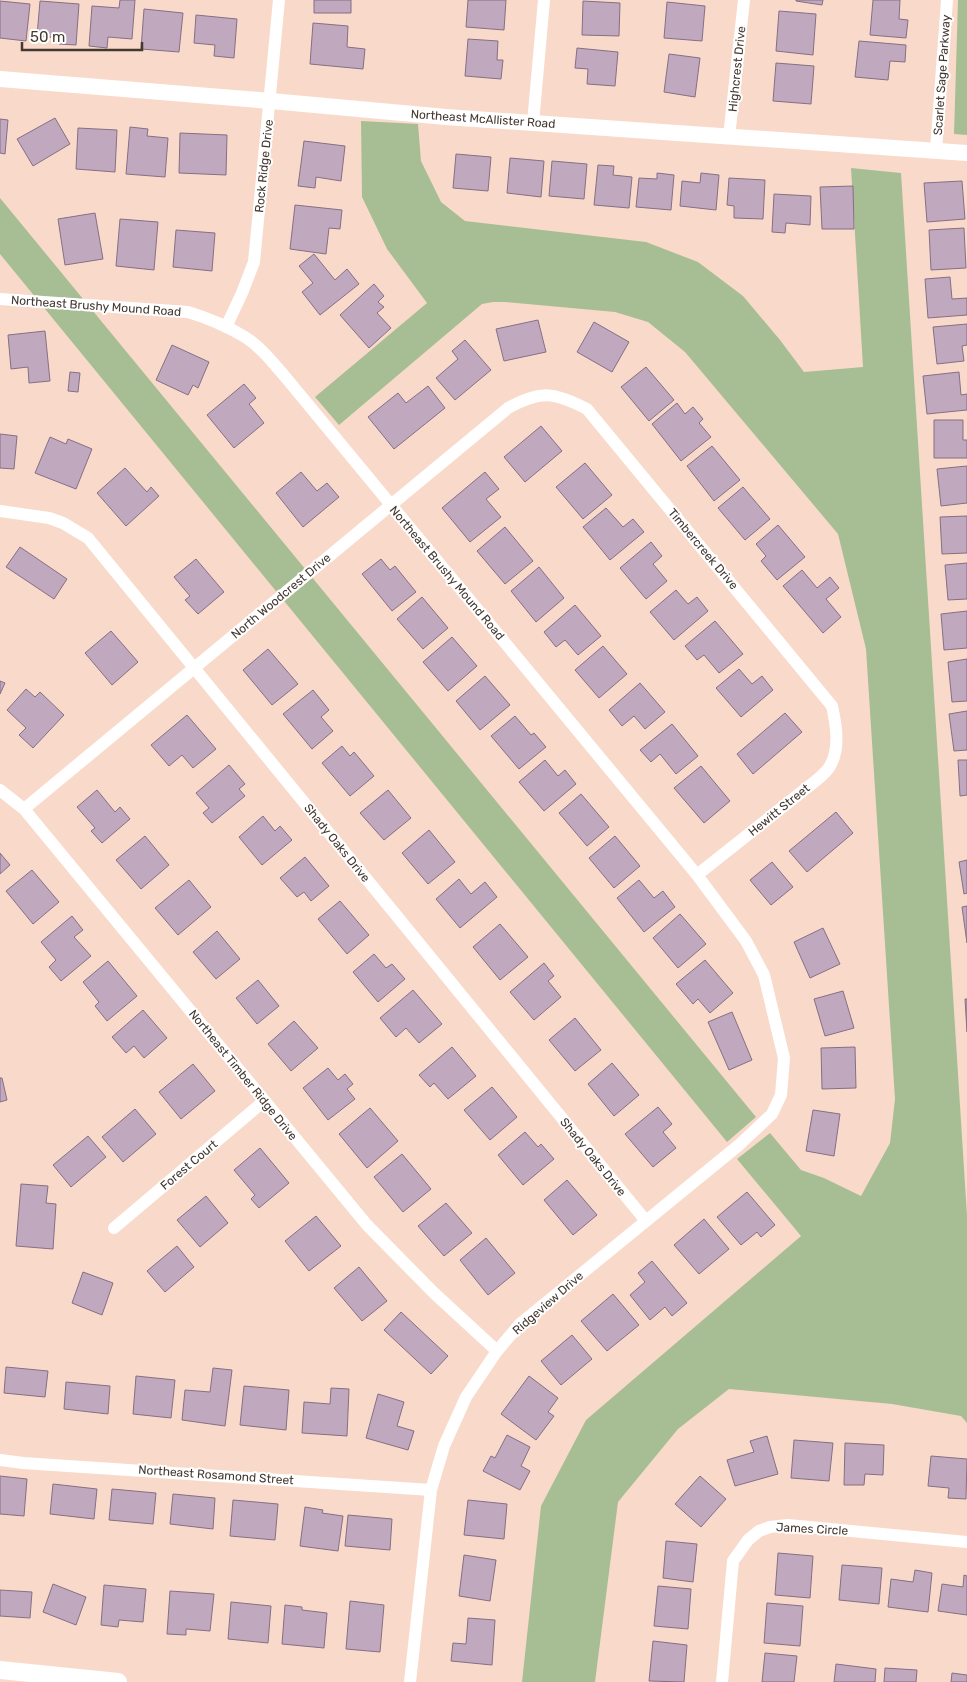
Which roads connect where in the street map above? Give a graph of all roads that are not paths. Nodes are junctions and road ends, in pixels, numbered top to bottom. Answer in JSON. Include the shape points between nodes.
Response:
{"nodes":[{"id":1,"x":279,"y":0,"type":"edge"},
{"id":2,"x":544,"y":0,"type":"edge"},
{"id":3,"x":744,"y":0,"type":"edge"},
{"id":4,"x":947,"y":0,"type":"edge"},
{"id":5,"x":0,"y":79,"type":"edge"},
{"id":6,"x":271,"y":101,"type":"junction"},
{"id":7,"x":533,"y":123,"type":"junction"},
{"id":8,"x":729,"y":137,"type":"junction"},
{"id":9,"x":936,"y":150,"type":"junction"},
{"id":10,"x":967,"y":152,"type":"edge"},
{"id":11,"x":0,"y":299,"type":"edge"},
{"id":12,"x":226,"y":327,"type":"junction"},
{"id":13,"x":544,"y":394,"type":"joint"},
{"id":14,"x":391,"y":505,"type":"junction"},
{"id":15,"x":0,"y":511,"type":"edge"},
{"id":16,"x":194,"y":668,"type":"junction"},
{"id":17,"x":836,"y":730,"type":"joint"},
{"id":18,"x":0,"y":790,"type":"edge"},
{"id":19,"x":24,"y":809,"type":"junction"},
{"id":20,"x":696,"y":876,"type":"junction"},
{"id":21,"x":776,"y":1022,"type":"joint"},
{"id":22,"x":264,"y":1101,"type":"junction"},
{"id":23,"x":646,"y":1221,"type":"junction"},
{"id":24,"x":114,"y":1228,"type":"dead end"},
{"id":25,"x":497,"y":1351,"type":"junction"},
{"id":26,"x":0,"y":1460,"type":"edge"},
{"id":27,"x":432,"y":1490,"type":"junction"},
{"id":28,"x":967,"y":1542,"type":"edge"},
{"id":29,"x":6,"y":1674,"type":"edge"},
{"id":30,"x":118,"y":1682,"type":"edge"},
{"id":31,"x":410,"y":1682,"type":"edge"},
{"id":32,"x":722,"y":1682,"type":"edge"}],
"edges":[{"from":1,"to":6,"type":"street","name":"Rock Ridge Drive"},
{"from":2,"to":7,"type":"street"},
{"from":3,"to":8,"type":"street","name":"Highcrest Drive"},
{"from":4,"to":9,"type":"street","name":"Scarlet Sage Parkway"},
{"from":5,"to":6,"type":"street","name":"Northeast McAllister Road"},
{"from":6,"to":7,"type":"street","name":"Northeast McAllister Road"},
{"from":6,"to":12,"type":"street","name":"Rock Ridge Drive","via":[[254,262]]},
{"from":7,"to":8,"type":"street","name":"Northeast McAllister Road"},
{"from":8,"to":9,"type":"street","name":"Northeast McAllister Road"},
{"from":9,"to":10,"type":"street","name":"Northeast McAllister Road"},
{"from":11,"to":12,"type":"street","name":"Northeast Brushy Mound Road","via":[[188,312]]},
{"from":12,"to":14,"type":"street","name":"Northeast Brushy Mound Road","via":[[263,352]]},
{"from":13,"to":14,"type":"street","name":"North Woodcrest Drive","via":[[508,408]]},
{"from":13,"to":17,"type":"street","name":"Timbercreek Drive","via":[[566,398],[587,409],[832,706]]},
{"from":14,"to":16,"type":"street","name":"North Woodcrest Drive"},
{"from":14,"to":20,"type":"street","name":"Northeast Brushy Mound Road"},
{"from":15,"to":16,"type":"street","name":"Shady Oaks Drive","via":[[50,518],[88,538]]},
{"from":16,"to":19,"type":"street","name":"North Woodcrest Drive"},
{"from":16,"to":23,"type":"street","name":"Shady Oaks Drive"},
{"from":17,"to":20,"type":"street","name":"Hewitt Street","via":[[836,750],[825,772]]},
{"from":18,"to":19,"type":"street","name":"Northeast Timber Ridge Drive"},
{"from":19,"to":22,"type":"street","name":"Northeast Timber Ridge Drive"},
{"from":20,"to":21,"type":"street","name":"Northeast Brushy Mound Road","via":[[746,941],[764,975]]},
{"from":21,"to":23,"type":"street","name":"Ridgeview Drive","via":[[784,1058],[780,1095],[772,1114]]},
{"from":22,"to":24,"type":"street","name":"Forest Court"},
{"from":22,"to":25,"type":"street","name":"Northeast Timber Ridge Drive","via":[[366,1225]]},
{"from":23,"to":25,"type":"street","name":"Ridgeview Drive","via":[[520,1324]]},
{"from":25,"to":27,"type":"street","name":"Ridgeview Drive","via":[[466,1397],[444,1446]]},
{"from":26,"to":27,"type":"street","name":"Northeast Rosamond Street"},
{"from":27,"to":31,"type":"street","name":"Ridgeview Drive"},
{"from":28,"to":32,"type":"street","name":"James Circle","via":[[788,1525],[759,1531],[733,1561]]},
{"from":29,"to":30,"type":"main road"}]}
